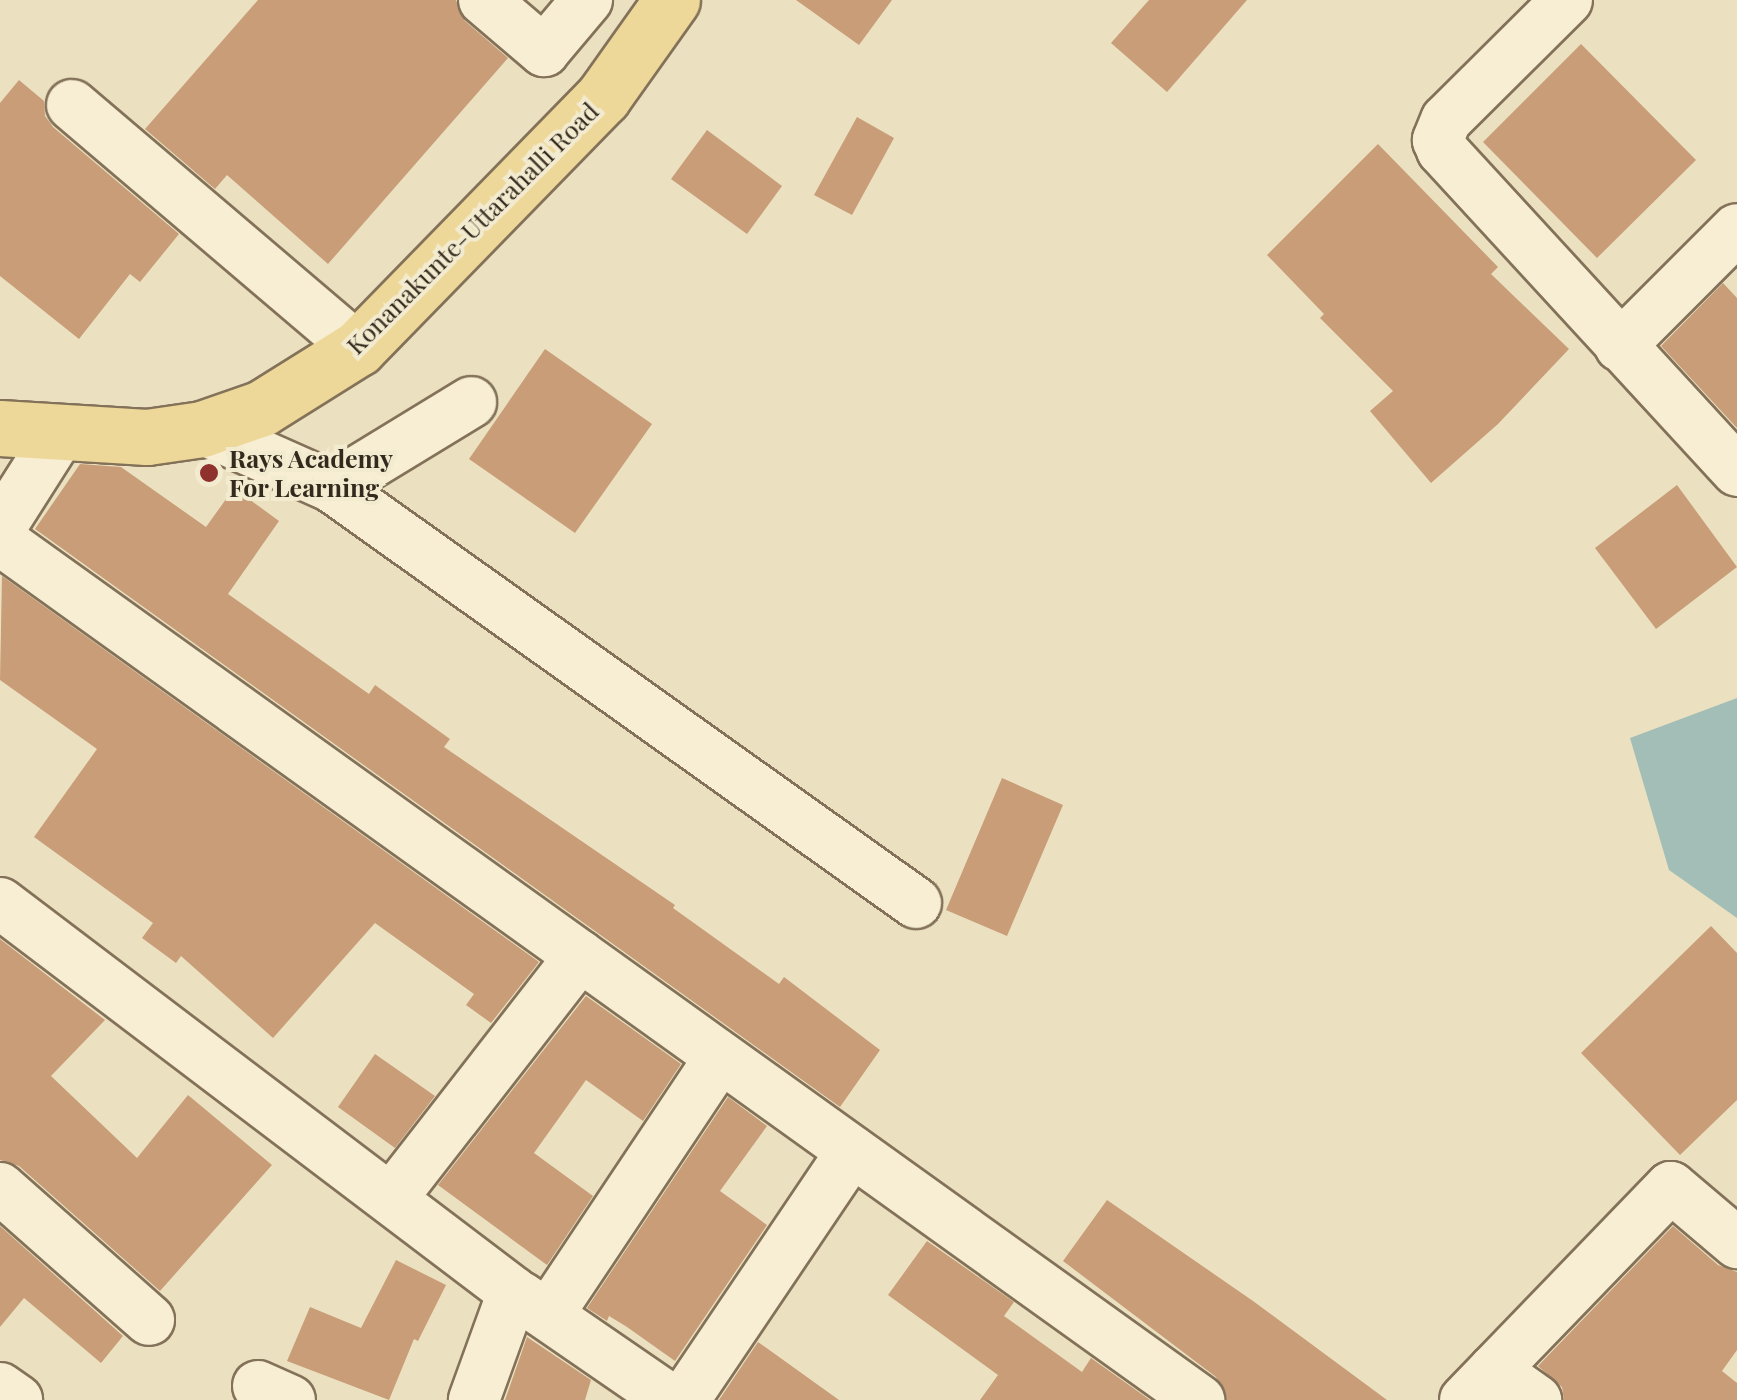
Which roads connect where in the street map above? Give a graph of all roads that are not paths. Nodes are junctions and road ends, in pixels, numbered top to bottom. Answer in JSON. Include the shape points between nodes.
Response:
{"nodes":[{"id":1,"x":484,"y":0,"type":"edge"},
{"id":2,"x":587,"y":0,"type":"edge"},
{"id":3,"x":1566,"y":0,"type":"edge"},
{"id":4,"x":660,"y":4,"type":"edge"},
{"id":5,"x":72,"y":105,"type":"dead end"},
{"id":6,"x":1737,"y":229,"type":"edge"},
{"id":7,"x":1620,"y":346,"type":"junction"},
{"id":8,"x":358,"y":348,"type":"junction"},
{"id":9,"x":471,"y":402,"type":"dead end"},
{"id":10,"x":0,"y":428,"type":"edge"},
{"id":11,"x":202,"y":429,"type":"junction"},
{"id":12,"x":61,"y":432,"type":"junction"},
{"id":13,"x":1737,"y":471,"type":"edge"},
{"id":14,"x":332,"y":488,"type":"junction"},
{"id":15,"x":0,"y":528,"type":"edge"},
{"id":16,"x":0,"y":540,"type":"edge"},
{"id":17,"x":916,"y":903,"type":"dead end"},
{"id":18,"x":0,"y":904,"type":"edge"},
{"id":19,"x":580,"y":956,"type":"junction"},
{"id":20,"x":720,"y":1056,"type":"junction"},
{"id":21,"x":852,"y":1152,"type":"junction"},
{"id":22,"x":0,"y":1188,"type":"edge"},
{"id":23,"x":391,"y":1199,"type":"junction"},
{"id":24,"x":1729,"y":1222,"type":"edge"},
{"id":25,"x":531,"y":1303,"type":"junction"},
{"id":26,"x":149,"y":1320,"type":"dead end"},
{"id":27,"x":608,"y":1380,"type":"edge"},
{"id":28,"x":1480,"y":1385,"type":"edge"},
{"id":29,"x":0,"y":1388,"type":"edge"},
{"id":30,"x":17,"y":1400,"type":"edge"},
{"id":31,"x":474,"y":1400,"type":"edge"},
{"id":32,"x":670,"y":1400,"type":"edge"},
{"id":33,"x":684,"y":1400,"type":"edge"},
{"id":34,"x":1198,"y":1400,"type":"edge"},
{"id":35,"x":1536,"y":1400,"type":"edge"}],
"edges":[{"from":1,"to":2,"type":"street","via":[[544,52]]},
{"from":3,"to":7,"type":"street","via":[[1446,120],[1438,140]]},
{"from":4,"to":8,"type":"main road","name":"Konanakunte-Uttarahalli Road","via":[[604,96]]},
{"from":5,"to":8,"type":"street"},
{"from":6,"to":7,"type":"street"},
{"from":7,"to":13,"type":"street"},
{"from":8,"to":11,"type":"main road","name":"Konanakunte-Uttarahalli Road","via":[[262,408]]},
{"from":9,"to":14,"type":"street"},
{"from":10,"to":12,"type":"main road","name":"Konanakunte-Uttarahalli Road"},
{"from":11,"to":12,"type":"main road","name":"Konanakunte-Uttarahalli Road","via":[[147,437]]},
{"from":11,"to":14,"type":"street"},
{"from":12,"to":15,"type":"street"},
{"from":14,"to":17,"type":"street"},
{"from":16,"to":19,"type":"street"},
{"from":18,"to":23,"type":"street"},
{"from":19,"to":20,"type":"street"},
{"from":19,"to":23,"type":"street"},
{"from":20,"to":21,"type":"street"},
{"from":20,"to":25,"type":"street"},
{"from":21,"to":33,"type":"street"},
{"from":21,"to":34,"type":"street"},
{"from":22,"to":26,"type":"street"},
{"from":23,"to":25,"type":"street"},
{"from":24,"to":28,"type":"street","via":[[1671,1187]]},
{"from":25,"to":27,"type":"street"},
{"from":25,"to":31,"type":"street"},
{"from":27,"to":32,"type":"street"},
{"from":28,"to":35,"type":"street"},
{"from":29,"to":30,"type":"street"}]}
